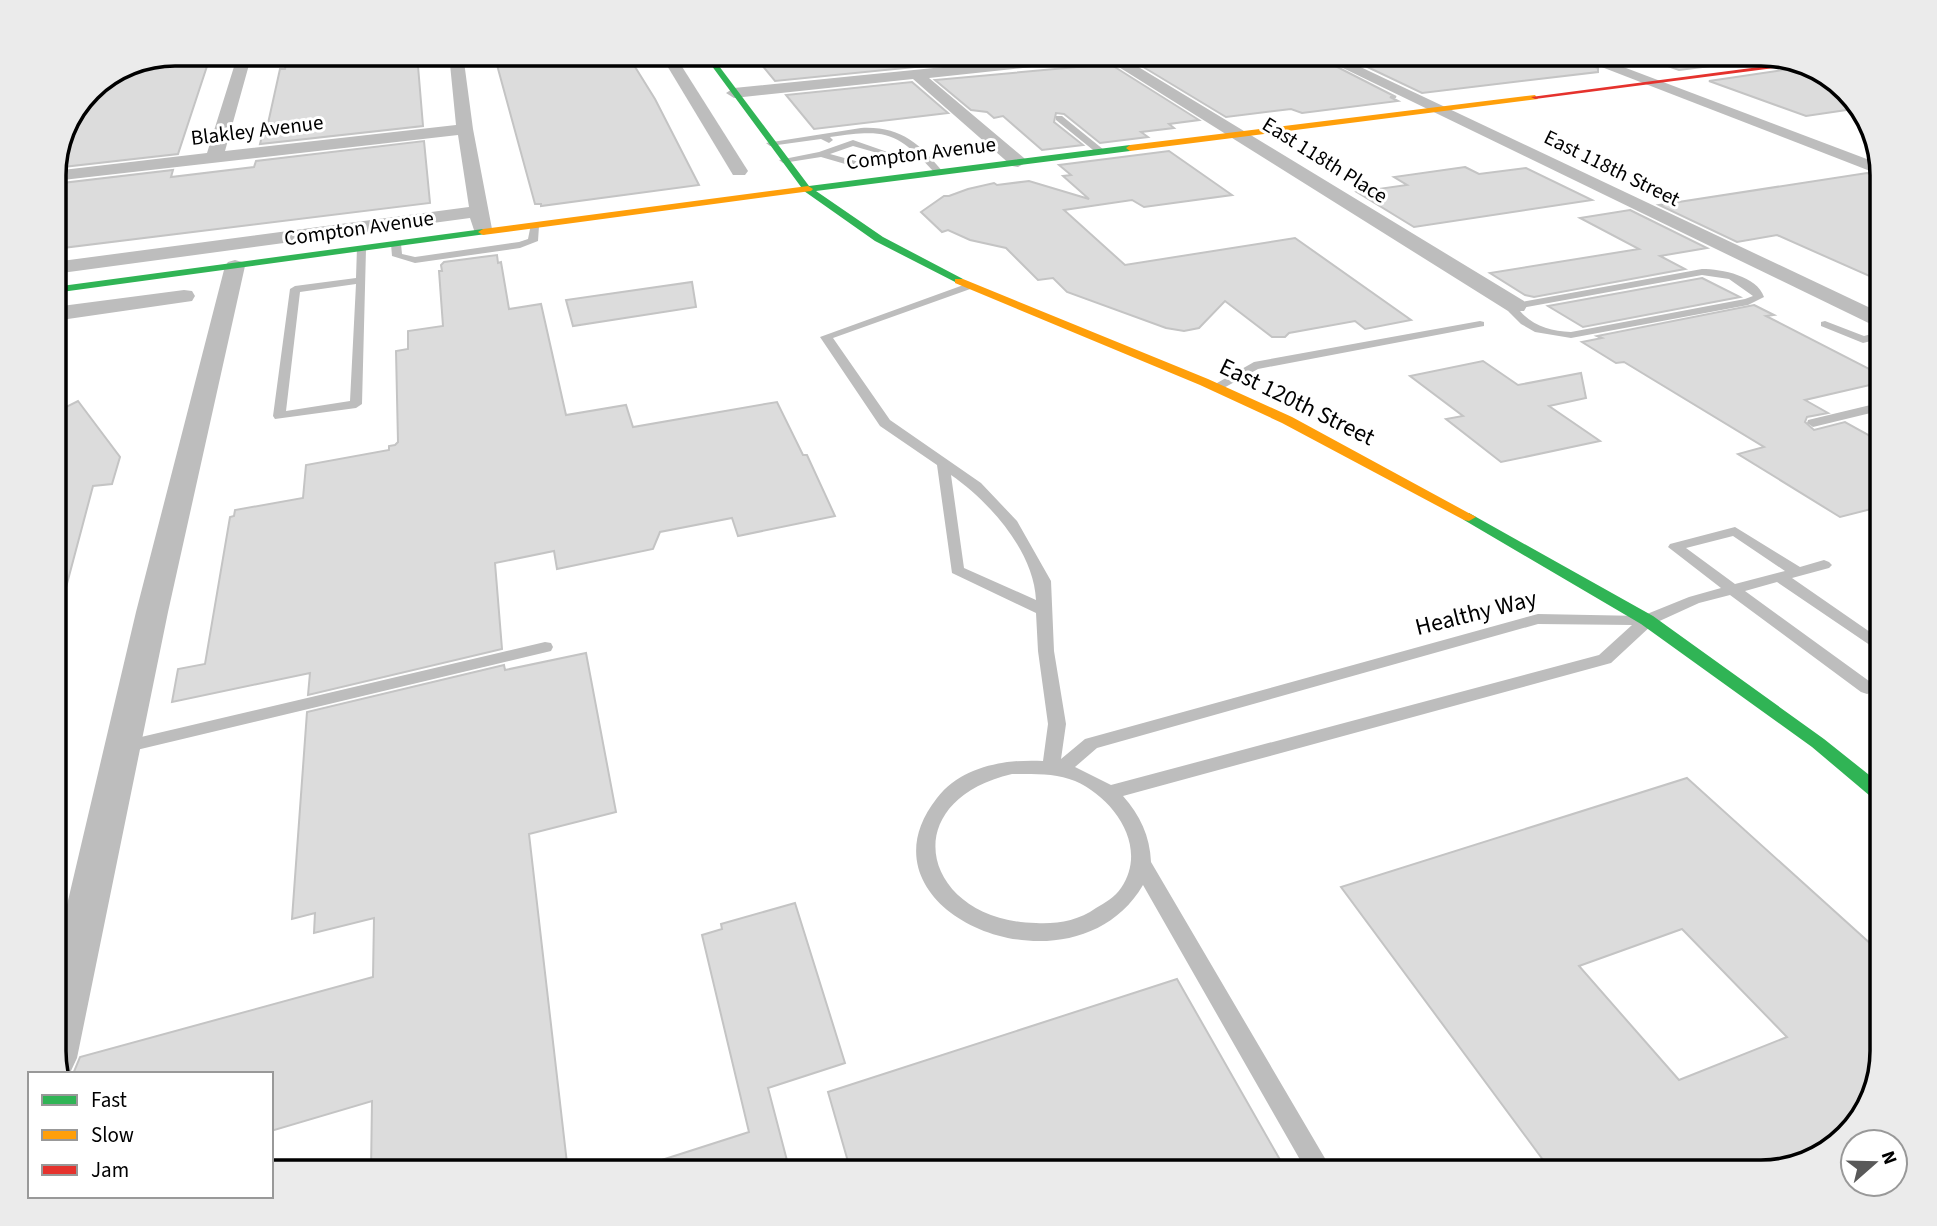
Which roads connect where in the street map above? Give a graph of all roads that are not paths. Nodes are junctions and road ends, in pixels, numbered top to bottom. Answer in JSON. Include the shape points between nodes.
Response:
{"nodes":[{"id":1,"x":241,"y":67,"type":"edge"},
{"id":2,"x":458,"y":67,"type":"edge"},
{"id":3,"x":675,"y":67,"type":"edge"},
{"id":4,"x":715,"y":67,"type":"edge"},
{"id":5,"x":994,"y":67,"type":"edge"},
{"id":6,"x":1129,"y":67,"type":"edge"},
{"id":7,"x":1348,"y":67,"type":"edge"},
{"id":8,"x":1610,"y":67,"type":"edge"},
{"id":9,"x":1770,"y":67,"type":"edge"},
{"id":10,"x":918,"y":75,"type":"junction"},
{"id":11,"x":1651,"y":82,"type":"junction"},
{"id":12,"x":734,"y":93,"type":"junction"},
{"id":13,"x":1436,"y":110,"type":"junction"},
{"id":14,"x":1059,"y":118,"type":"dead end"},
{"id":15,"x":465,"y":129,"type":"junction"},
{"id":16,"x":1241,"y":134,"type":"junction"},
{"id":17,"x":822,"y":136,"type":"junction"},
{"id":18,"x":769,"y":143,"type":"junction"},
{"id":19,"x":844,"y":149,"type":"junction"},
{"id":20,"x":1101,"y":152,"type":"junction"},
{"id":21,"x":821,"y":155,"type":"junction"},
{"id":22,"x":214,"y":158,"type":"junction"},
{"id":23,"x":783,"y":160,"type":"junction"},
{"id":24,"x":870,"y":160,"type":"junction"},
{"id":25,"x":1018,"y":162,"type":"junction"},
{"id":26,"x":1870,"y":167,"type":"edge"},
{"id":27,"x":739,"y":171,"type":"dead end"},
{"id":28,"x":939,"y":172,"type":"junction"},
{"id":29,"x":67,"y":175,"type":"edge"},
{"id":30,"x":881,"y":180,"type":"junction"},
{"id":31,"x":807,"y":189,"type":"junction"},
{"id":32,"x":479,"y":211,"type":"junction"},
{"id":33,"x":534,"y":226,"type":"junction"},
{"id":34,"x":482,"y":233,"type":"junction"},
{"id":35,"x":396,"y":244,"type":"junction"},
{"id":36,"x":361,"y":249,"type":"junction"},
{"id":37,"x":67,"y":266,"type":"edge"},
{"id":38,"x":235,"y":266,"type":"junction"},
{"id":39,"x":361,"y":280,"type":"junction"},
{"id":40,"x":969,"y":286,"type":"junction"},
{"id":41,"x":67,"y":288,"type":"edge"},
{"id":42,"x":184,"y":296,"type":"dead end"},
{"id":43,"x":1516,"y":306,"type":"junction"},
{"id":44,"x":67,"y":312,"type":"edge"},
{"id":45,"x":1870,"y":317,"type":"edge"},
{"id":46,"x":1480,"y":324,"type":"dead end"},
{"id":47,"x":1825,"y":324,"type":"dead end"},
{"id":48,"x":1870,"y":338,"type":"edge"},
{"id":49,"x":1216,"y":387,"type":"junction"},
{"id":50,"x":1870,"y":409,"type":"edge"},
{"id":51,"x":1813,"y":423,"type":"dead end"},
{"id":52,"x":943,"y":463,"type":"junction"},
{"id":53,"x":1824,"y":565,"type":"dead end"},
{"id":54,"x":1797,"y":572,"type":"junction"},
{"id":55,"x":1780,"y":577,"type":"junction"},
{"id":56,"x":1734,"y":589,"type":"junction"},
{"id":57,"x":1044,"y":610,"type":"junction"},
{"id":58,"x":1647,"y":620,"type":"junction"},
{"id":59,"x":1870,"y":640,"type":"edge"},
{"id":60,"x":545,"y":647,"type":"dead end"},
{"id":61,"x":1870,"y":683,"type":"edge"},
{"id":62,"x":124,"y":747,"type":"junction"},
{"id":63,"x":1055,"y":769,"type":"junction"},
{"id":64,"x":1870,"y":785,"type":"edge"},
{"id":65,"x":1107,"y":793,"type":"junction"},
{"id":66,"x":1141,"y":863,"type":"junction"},
{"id":67,"x":67,"y":1000,"type":"edge"},
{"id":68,"x":1313,"y":1159,"type":"edge"}],
"edges":[{"from":1,"to":22,"type":"street"},
{"from":2,"to":15,"type":"street"},
{"from":3,"to":27,"type":"street"},
{"from":4,"to":12,"type":"main road","name":"East 120th Street"},
{"from":5,"to":10,"type":"street"},
{"from":6,"to":16,"type":"street","name":"East 118th Place"},
{"from":7,"to":13,"type":"street","name":"East 118th Street"},
{"from":8,"to":11,"type":"street"},
{"from":9,"to":11,"type":"main road","name":"Compton Avenue"},
{"from":10,"to":12,"type":"street"},
{"from":10,"to":25,"type":"street"},
{"from":11,"to":13,"type":"main road","name":"Compton Avenue"},
{"from":11,"to":26,"type":"street"},
{"from":12,"to":18,"type":"main road","name":"East 120th Street"},
{"from":13,"to":16,"type":"main road","name":"Compton Avenue"},
{"from":13,"to":45,"type":"street","name":"East 118th Street"},
{"from":14,"to":20,"type":"lane"},
{"from":15,"to":22,"type":"street","name":"Blakley Avenue"},
{"from":15,"to":32,"type":"street"},
{"from":16,"to":20,"type":"main road","name":"Compton Avenue"},
{"from":16,"to":43,"type":"street","name":"East 118th Place"},
{"from":17,"to":18,"type":"lane"},
{"from":17,"to":19,"type":"lane"},
{"from":17,"to":28,"type":"lane","via":[[892,132],[905,137]]},
{"from":18,"to":23,"type":"main road","name":"East 120th Street"},
{"from":19,"to":21,"type":"lane"},
{"from":19,"to":24,"type":"lane","via":[[853,143],[889,154]]},
{"from":20,"to":25,"type":"main road","name":"Compton Avenue"},
{"from":21,"to":23,"type":"lane"},
{"from":21,"to":24,"type":"lane","via":[[849,164]]},
{"from":22,"to":29,"type":"street","name":"Blakley Avenue"},
{"from":23,"to":31,"type":"main road","name":"East 120th Street"},
{"from":24,"to":30,"type":"lane"},
{"from":25,"to":28,"type":"main road","name":"Compton Avenue"},
{"from":28,"to":30,"type":"main road","name":"Compton Avenue"},
{"from":30,"to":31,"type":"main road","name":"Compton Avenue"},
{"from":31,"to":33,"type":"main road","name":"Compton Avenue"},
{"from":31,"to":40,"type":"main road","name":"East 120th Street","via":[[879,239]]},
{"from":32,"to":34,"type":"street"},
{"from":32,"to":37,"type":"street"},
{"from":33,"to":34,"type":"main road","name":"Compton Avenue"},
{"from":33,"to":35,"type":"lane","via":[[536,238],[520,245],[415,260],[397,256]]},
{"from":34,"to":35,"type":"main road","name":"Compton Avenue"},
{"from":35,"to":36,"type":"main road","name":"Compton Avenue"},
{"from":36,"to":38,"type":"main road","name":"Compton Avenue"},
{"from":36,"to":39,"type":"lane"},
{"from":38,"to":41,"type":"main road","name":"Compton Avenue"},
{"from":38,"to":62,"type":"street"},
{"from":39,"to":39,"type":"lane","via":[[295,289],[279,416],[356,404]]},
{"from":40,"to":49,"type":"main road","name":"East 120th Street"},
{"from":40,"to":52,"type":"lane","via":[[826,337],[885,423]]},
{"from":42,"to":44,"type":"street"},
{"from":43,"to":43,"type":"lane","via":[[1702,272],[1740,281],[1759,297],[1571,335],[1545,332],[1518,316]]},
{"from":46,"to":49,"type":"lane","via":[[1254,366]]},
{"from":47,"to":48,"type":"lane","via":[[1863,340]]},
{"from":49,"to":58,"type":"main road","name":"East 120th Street","via":[[1415,486]]},
{"from":50,"to":51,"type":"lane"},
{"from":52,"to":57,"type":"lane","via":[[976,486],[1012,524],[1043,581]]},
{"from":52,"to":57,"type":"lane","via":[[957,570]]},
{"from":53,"to":54,"type":"lane"},
{"from":54,"to":55,"type":"lane"},
{"from":54,"to":56,"type":"lane","via":[[1735,531],[1675,547]]},
{"from":55,"to":56,"type":"lane"},
{"from":55,"to":59,"type":"lane"},
{"from":56,"to":58,"type":"lane"},
{"from":56,"to":61,"type":"lane"},
{"from":57,"to":63,"type":"lane","via":[[1057,723]]},
{"from":58,"to":63,"type":"lane","name":"Healthy Way","via":[[1538,620],[1091,743]]},
{"from":58,"to":64,"type":"main road","name":"East 120th Street"},
{"from":58,"to":65,"type":"lane","via":[[1605,659]]},
{"from":60,"to":62,"type":"lane"},
{"from":62,"to":67,"type":"street"},
{"from":63,"to":65,"type":"lane","via":[[1088,779]]},
{"from":63,"to":66,"type":"lane","via":[[1012,767],[974,777],[946,798],[928,826],[926,859],[941,891],[971,917],[1012,932],[1058,933],[1098,919],[1128,895]]},
{"from":65,"to":66,"type":"lane","via":[[1119,801],[1138,830]]},
{"from":66,"to":68,"type":"lane"}]}
